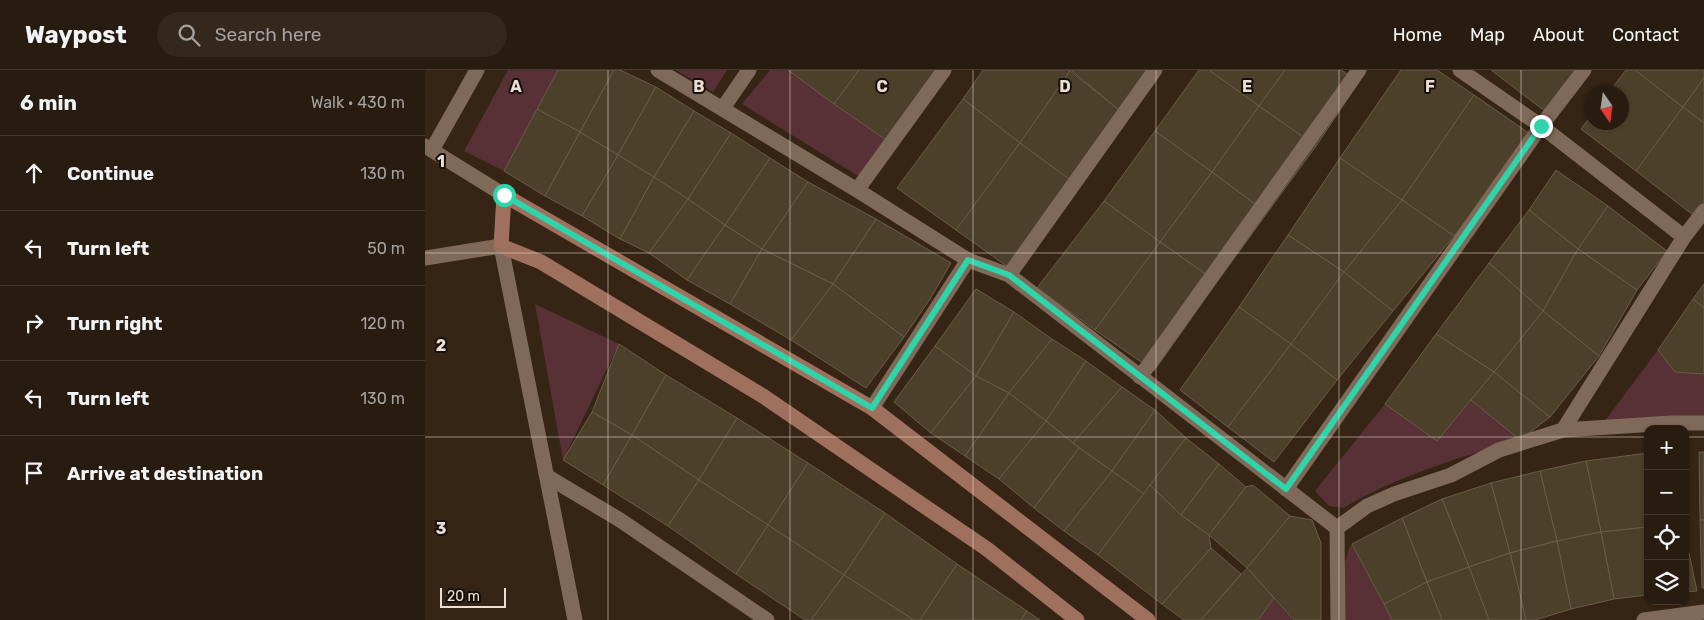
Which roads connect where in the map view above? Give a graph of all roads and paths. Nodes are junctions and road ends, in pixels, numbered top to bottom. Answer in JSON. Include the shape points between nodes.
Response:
{"nodes":[{"id":1,"x":477,"y":70,"type":"edge"},
{"id":2,"x":658,"y":70,"type":"edge"},
{"id":3,"x":749,"y":70,"type":"edge"},
{"id":4,"x":945,"y":70,"type":"edge"},
{"id":5,"x":1155,"y":70,"type":"edge"},
{"id":6,"x":1359,"y":70,"type":"edge"},
{"id":7,"x":1460,"y":70,"type":"edge"},
{"id":8,"x":1584,"y":70,"type":"edge"},
{"id":9,"x":723,"y":108,"type":"junction"},
{"id":10,"x":1541,"y":126,"type":"junction"},
{"id":11,"x":428,"y":148,"type":"edge"},
{"id":12,"x":857,"y":190,"type":"junction"},
{"id":13,"x":504,"y":195,"type":"junction"},
{"id":14,"x":1704,"y":211,"type":"edge"},
{"id":15,"x":1684,"y":237,"type":"junction"},
{"id":16,"x":501,"y":246,"type":"junction"},
{"id":17,"x":425,"y":258,"type":"edge"},
{"id":18,"x":968,"y":260,"type":"junction"},
{"id":19,"x":1009,"y":275,"type":"junction"},
{"id":20,"x":1140,"y":377,"type":"junction"},
{"id":21,"x":872,"y":408,"type":"junction"},
{"id":22,"x":1704,"y":423,"type":"edge"},
{"id":23,"x":1563,"y":430,"type":"junction"},
{"id":24,"x":548,"y":477,"type":"junction"},
{"id":25,"x":1286,"y":489,"type":"junction"},
{"id":26,"x":1337,"y":528,"type":"junction"},
{"id":27,"x":1704,"y":612,"type":"edge"},
{"id":28,"x":575,"y":620,"type":"edge"},
{"id":29,"x":767,"y":620,"type":"edge"},
{"id":30,"x":1077,"y":620,"type":"edge"},
{"id":31,"x":1148,"y":620,"type":"edge"},
{"id":32,"x":1338,"y":620,"type":"edge"},
{"id":33,"x":1644,"y":620,"type":"edge"}],
"edges":[{"from":1,"to":11,"type":"street"},
{"from":2,"to":9,"type":"street"},
{"from":3,"to":9,"type":"street"},
{"from":4,"to":12,"type":"street"},
{"from":5,"to":19,"type":"street"},
{"from":6,"to":20,"type":"street"},
{"from":7,"to":10,"type":"street"},
{"from":8,"to":10,"type":"street"},
{"from":9,"to":12,"type":"street"},
{"from":10,"to":15,"type":"street"},
{"from":10,"to":25,"type":"street"},
{"from":11,"to":13,"type":"street"},
{"from":12,"to":18,"type":"street"},
{"from":13,"to":16,"type":"street"},
{"from":13,"to":21,"type":"street"},
{"from":14,"to":15,"type":"street"},
{"from":15,"to":23,"type":"street"},
{"from":16,"to":17,"type":"street"},
{"from":16,"to":24,"type":"street"},
{"from":16,"to":30,"type":"street","via":[[541,262],[763,396],[987,549]]},
{"from":18,"to":19,"type":"street"},
{"from":18,"to":21,"type":"street"},
{"from":19,"to":20,"type":"street"},
{"from":20,"to":25,"type":"street"},
{"from":21,"to":31,"type":"street"},
{"from":22,"to":23,"type":"street"},
{"from":23,"to":26,"type":"street","via":[[1499,450],[1451,475],[1394,494],[1367,506]]},
{"from":24,"to":28,"type":"street"},
{"from":24,"to":29,"type":"street","via":[[620,520]]},
{"from":25,"to":26,"type":"street"},
{"from":26,"to":32,"type":"street"},
{"from":27,"to":33,"type":"street"}]}
